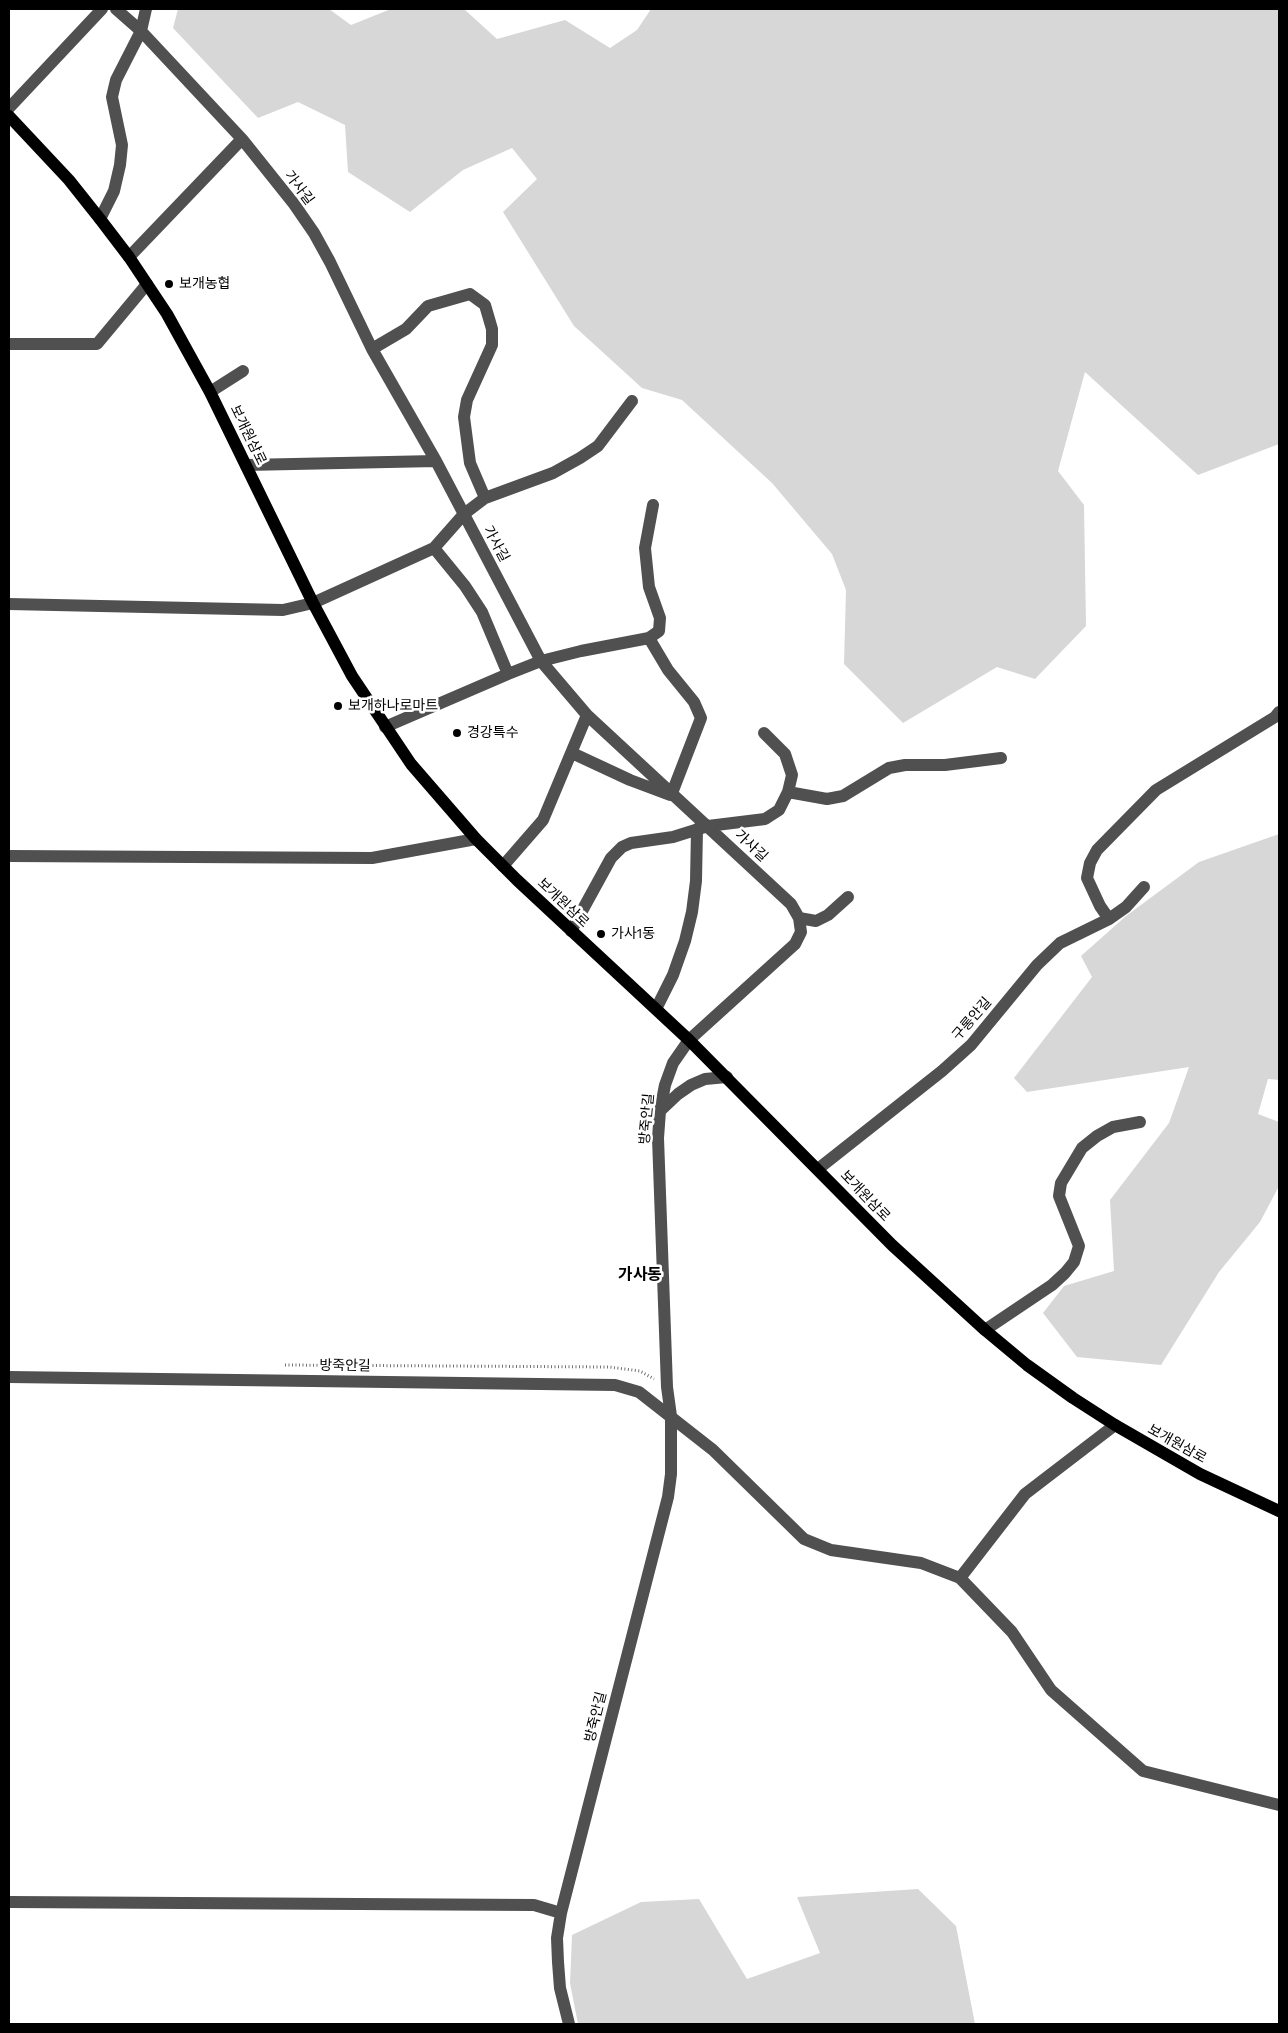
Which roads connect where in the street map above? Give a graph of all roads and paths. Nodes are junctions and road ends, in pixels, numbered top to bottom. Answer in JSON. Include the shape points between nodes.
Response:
{"nodes":[{"id":1,"x":102,"y":9,"type":"edge"},
{"id":2,"x":116,"y":9,"type":"edge"},
{"id":3,"x":146,"y":9,"type":"edge"},
{"id":4,"x":141,"y":31,"type":"junction"},
{"id":5,"x":9,"y":108,"type":"edge"},
{"id":6,"x":9,"y":116,"type":"edge"},
{"id":7,"x":242,"y":139,"type":"junction"},
{"id":8,"x":100,"y":218,"type":"junction"},
{"id":9,"x":129,"y":257,"type":"junction"},
{"id":10,"x":147,"y":284,"type":"junction"},
{"id":11,"x":9,"y":344,"type":"edge"},
{"id":12,"x":372,"y":349,"type":"junction"},
{"id":13,"x":243,"y":371,"type":"dead end"},
{"id":14,"x":210,"y":392,"type":"junction"},
{"id":15,"x":632,"y":401,"type":"dead end"},
{"id":16,"x":436,"y":461,"type":"junction"},
{"id":17,"x":246,"y":465,"type":"junction"},
{"id":18,"x":485,"y":498,"type":"junction"},
{"id":19,"x":653,"y":505,"type":"dead end"},
{"id":20,"x":464,"y":514,"type":"junction"},
{"id":21,"x":434,"y":548,"type":"junction"},
{"id":22,"x":9,"y":604,"type":"edge"},
{"id":23,"x":313,"y":604,"type":"junction"},
{"id":24,"x":649,"y":638,"type":"junction"},
{"id":25,"x":541,"y":661,"type":"junction"},
{"id":26,"x":508,"y":674,"type":"junction"},
{"id":27,"x":1279,"y":712,"type":"edge"},
{"id":28,"x":587,"y":714,"type":"junction"},
{"id":29,"x":385,"y":727,"type":"junction"},
{"id":30,"x":764,"y":733,"type":"dead end"},
{"id":31,"x":572,"y":753,"type":"junction"},
{"id":32,"x":1001,"y":758,"type":"dead end"},
{"id":33,"x":788,"y":792,"type":"junction"},
{"id":34,"x":675,"y":796,"type":"junction"},
{"id":35,"x":703,"y":828,"type":"junction"},
{"id":36,"x":476,"y":839,"type":"junction"},
{"id":37,"x":9,"y":856,"type":"edge"},
{"id":38,"x":503,"y":866,"type":"junction"},
{"id":39,"x":1144,"y":887,"type":"dead end"},
{"id":40,"x":848,"y":897,"type":"dead end"},
{"id":41,"x":799,"y":918,"type":"junction"},
{"id":42,"x":1109,"y":919,"type":"junction"},
{"id":43,"x":571,"y":930,"type":"junction"},
{"id":44,"x":656,"y":1009,"type":"junction"},
{"id":45,"x":690,"y":1040,"type":"junction"},
{"id":46,"x":727,"y":1077,"type":"junction"},
{"id":47,"x":660,"y":1111,"type":"junction"},
{"id":48,"x":1140,"y":1122,"type":"dead end"},
{"id":49,"x":818,"y":1169,"type":"junction"},
{"id":50,"x":985,"y":1330,"type":"junction"},
{"id":51,"x":9,"y":1377,"type":"edge"},
{"id":52,"x":671,"y":1416,"type":"junction"},
{"id":53,"x":1115,"y":1425,"type":"junction"},
{"id":54,"x":1279,"y":1511,"type":"edge"},
{"id":55,"x":960,"y":1578,"type":"junction"},
{"id":56,"x":1279,"y":1805,"type":"edge"},
{"id":57,"x":9,"y":1902,"type":"edge"},
{"id":58,"x":561,"y":1913,"type":"junction"},
{"id":59,"x":569,"y":2024,"type":"edge"}],
"edges":[{"from":1,"to":5,"type":"street"},
{"from":2,"to":4,"type":"street","name":"가사길"},
{"from":3,"to":4,"type":"street"},
{"from":4,"to":7,"type":"street","name":"가사길"},
{"from":4,"to":8,"type":"street","via":[[116,80],[112,97],[122,146],[114,191]]},
{"from":6,"to":8,"type":"main road","name":"보개원삼로"},
{"from":7,"to":9,"type":"street"},
{"from":7,"to":12,"type":"street","name":"가사길","via":[[314,233]]},
{"from":8,"to":9,"type":"main road","name":"보개원삼로"},
{"from":9,"to":10,"type":"main road","name":"보개원삼로"},
{"from":10,"to":11,"type":"street","via":[[97,344]]},
{"from":10,"to":14,"type":"main road","name":"보개원삼로"},
{"from":12,"to":16,"type":"street","name":"가사길"},
{"from":12,"to":18,"type":"street","via":[[406,329],[428,306],[470,294],[486,305],[492,346],[467,400],[464,416],[470,463]]},
{"from":13,"to":14,"type":"street"},
{"from":14,"to":17,"type":"main road","name":"보개원삼로"},
{"from":15,"to":18,"type":"street","via":[[598,446],[580,458],[553,473]]},
{"from":16,"to":17,"type":"street"},
{"from":16,"to":20,"type":"street","name":"가사길"},
{"from":17,"to":23,"type":"main road","name":"보개원삼로"},
{"from":18,"to":20,"type":"street"},
{"from":19,"to":24,"type":"street","via":[[645,548],[649,587],[660,618],[659,631]]},
{"from":20,"to":21,"type":"street"},
{"from":20,"to":25,"type":"street","name":"가사길"},
{"from":21,"to":23,"type":"street"},
{"from":21,"to":26,"type":"street","via":[[482,612]]},
{"from":22,"to":23,"type":"street","via":[[282,610]]},
{"from":23,"to":29,"type":"main road","name":"보개원삼로","via":[[352,676]]},
{"from":24,"to":25,"type":"street"},
{"from":24,"to":34,"type":"street","via":[[702,718]]},
{"from":25,"to":26,"type":"street"},
{"from":25,"to":28,"type":"street","name":"가사길"},
{"from":26,"to":29,"type":"street"},
{"from":27,"to":42,"type":"street","via":[[1156,790],[1097,850],[1087,878]]},
{"from":28,"to":31,"type":"street"},
{"from":28,"to":34,"type":"street","name":"가사길"},
{"from":29,"to":36,"type":"main road","name":"보개원삼로","via":[[411,764]]},
{"from":30,"to":33,"type":"street","via":[[785,754],[792,775]]},
{"from":31,"to":34,"type":"street","via":[[630,780]]},
{"from":31,"to":38,"type":"street","via":[[543,820]]},
{"from":32,"to":33,"type":"street","via":[[889,768],[843,796],[827,799]]},
{"from":33,"to":35,"type":"street","via":[[779,810],[765,819]]},
{"from":34,"to":35,"type":"street","name":"가사길"},
{"from":35,"to":41,"type":"street","name":"가사길","via":[[791,904]]},
{"from":35,"to":43,"type":"street","via":[[622,847],[611,858]]},
{"from":35,"to":44,"type":"street","via":[[685,941]]},
{"from":36,"to":37,"type":"street","via":[[372,858]]},
{"from":36,"to":38,"type":"main road","name":"보개원삼로"},
{"from":38,"to":43,"type":"main road","name":"보개원삼로"},
{"from":39,"to":42,"type":"street","name":"구롱안길","via":[[1126,907]]},
{"from":40,"to":41,"type":"street","via":[[816,921]]},
{"from":41,"to":45,"type":"street","via":[[800,932],[795,944]]},
{"from":42,"to":49,"type":"street","name":"구롱안길","via":[[1060,943],[1037,965],[970,1045]]},
{"from":43,"to":44,"type":"main road","name":"보개원삼로"},
{"from":44,"to":45,"type":"main road","name":"보개원삼로"},
{"from":45,"to":46,"type":"main road","name":"보개원삼로"},
{"from":45,"to":47,"type":"street","name":"방죽안길","via":[[673,1063]]},
{"from":46,"to":47,"type":"street","via":[[705,1079],[691,1085]]},
{"from":46,"to":49,"type":"main road","name":"보개원삼로"},
{"from":47,"to":52,"type":"street","name":"방죽안길","via":[[658,1138],[666,1367]]},
{"from":48,"to":50,"type":"street","via":[[1113,1128],[1082,1148],[1061,1183],[1059,1196],[1079,1246],[1074,1262],[1052,1285]]},
{"from":49,"to":50,"type":"main road","name":"보개원삼로","via":[[892,1245]]},
{"from":50,"to":53,"type":"main road","name":"보개원삼로","via":[[1027,1365]]},
{"from":51,"to":52,"type":"street","name":"방죽안길","via":[[615,1385],[639,1392]]},
{"from":52,"to":55,"type":"street","via":[[713,1450],[804,1539],[831,1550],[921,1563]]},
{"from":52,"to":58,"type":"street","name":"방죽안길","via":[[668,1497]]},
{"from":53,"to":54,"type":"main road","name":"보개원삼로","via":[[1200,1474]]},
{"from":53,"to":55,"type":"street","via":[[1025,1494]]},
{"from":55,"to":56,"type":"street","via":[[1012,1632],[1050,1690],[1143,1771]]},
{"from":57,"to":58,"type":"street","via":[[534,1905]]},
{"from":58,"to":59,"type":"street","name":"방죽안길","via":[[558,1962],[560,1988]]}]}
